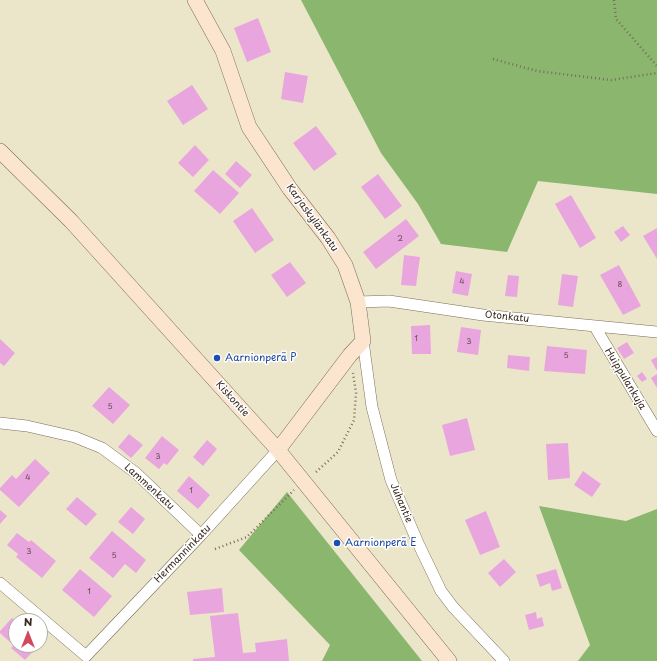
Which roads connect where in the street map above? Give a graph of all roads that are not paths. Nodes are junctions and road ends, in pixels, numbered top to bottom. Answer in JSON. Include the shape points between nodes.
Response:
{"nodes":[{"id":1,"x":195,"y":0,"type":"edge"},
{"id":2,"x":0,"y":151,"type":"edge"},
{"id":3,"x":358,"y":302,"type":"junction"},
{"id":4,"x":595,"y":327,"type":"junction"},
{"id":5,"x":657,"y":332,"type":"edge"},
{"id":6,"x":363,"y":341,"type":"junction"},
{"id":7,"x":0,"y":423,"type":"edge"},
{"id":8,"x":657,"y":431,"type":"edge"},
{"id":9,"x":278,"y":450,"type":"junction"},
{"id":10,"x":201,"y":536,"type":"junction"},
{"id":11,"x":0,"y":583,"type":"edge"},
{"id":12,"x":449,"y":661,"type":"edge"},
{"id":13,"x":504,"y":661,"type":"edge"}],
"edges":[{"from":1,"to":3,"type":"main road","name":"Karjaskylänkatu","via":[[223,51],[249,127],[345,265]]},
{"from":2,"to":9,"type":"main road","name":"Kiskontie","via":[[71,221]]},
{"from":3,"to":4,"type":"street","name":"Otonkatu","via":[[389,301],[483,315]]},
{"from":3,"to":6,"type":"main road","name":"Karjaskylänkatu"},
{"from":4,"to":5,"type":"street","name":"Otonkatu"},
{"from":4,"to":8,"type":"street","name":"Huippulankuja"},
{"from":6,"to":9,"type":"main road"},
{"from":6,"to":13,"type":"street","name":"Juhantie","via":[[372,407],[391,480],[418,543],[441,591]]},
{"from":7,"to":10,"type":"street","name":"Lammenkatu","via":[[27,426],[75,437],[102,448],[136,472]]},
{"from":9,"to":10,"type":"street","name":"Hermanninkatu"},
{"from":9,"to":12,"type":"main road","name":"Kiskontie"},
{"from":10,"to":11,"type":"street","name":"Hermanninkatu","via":[[86,656]]}]}
